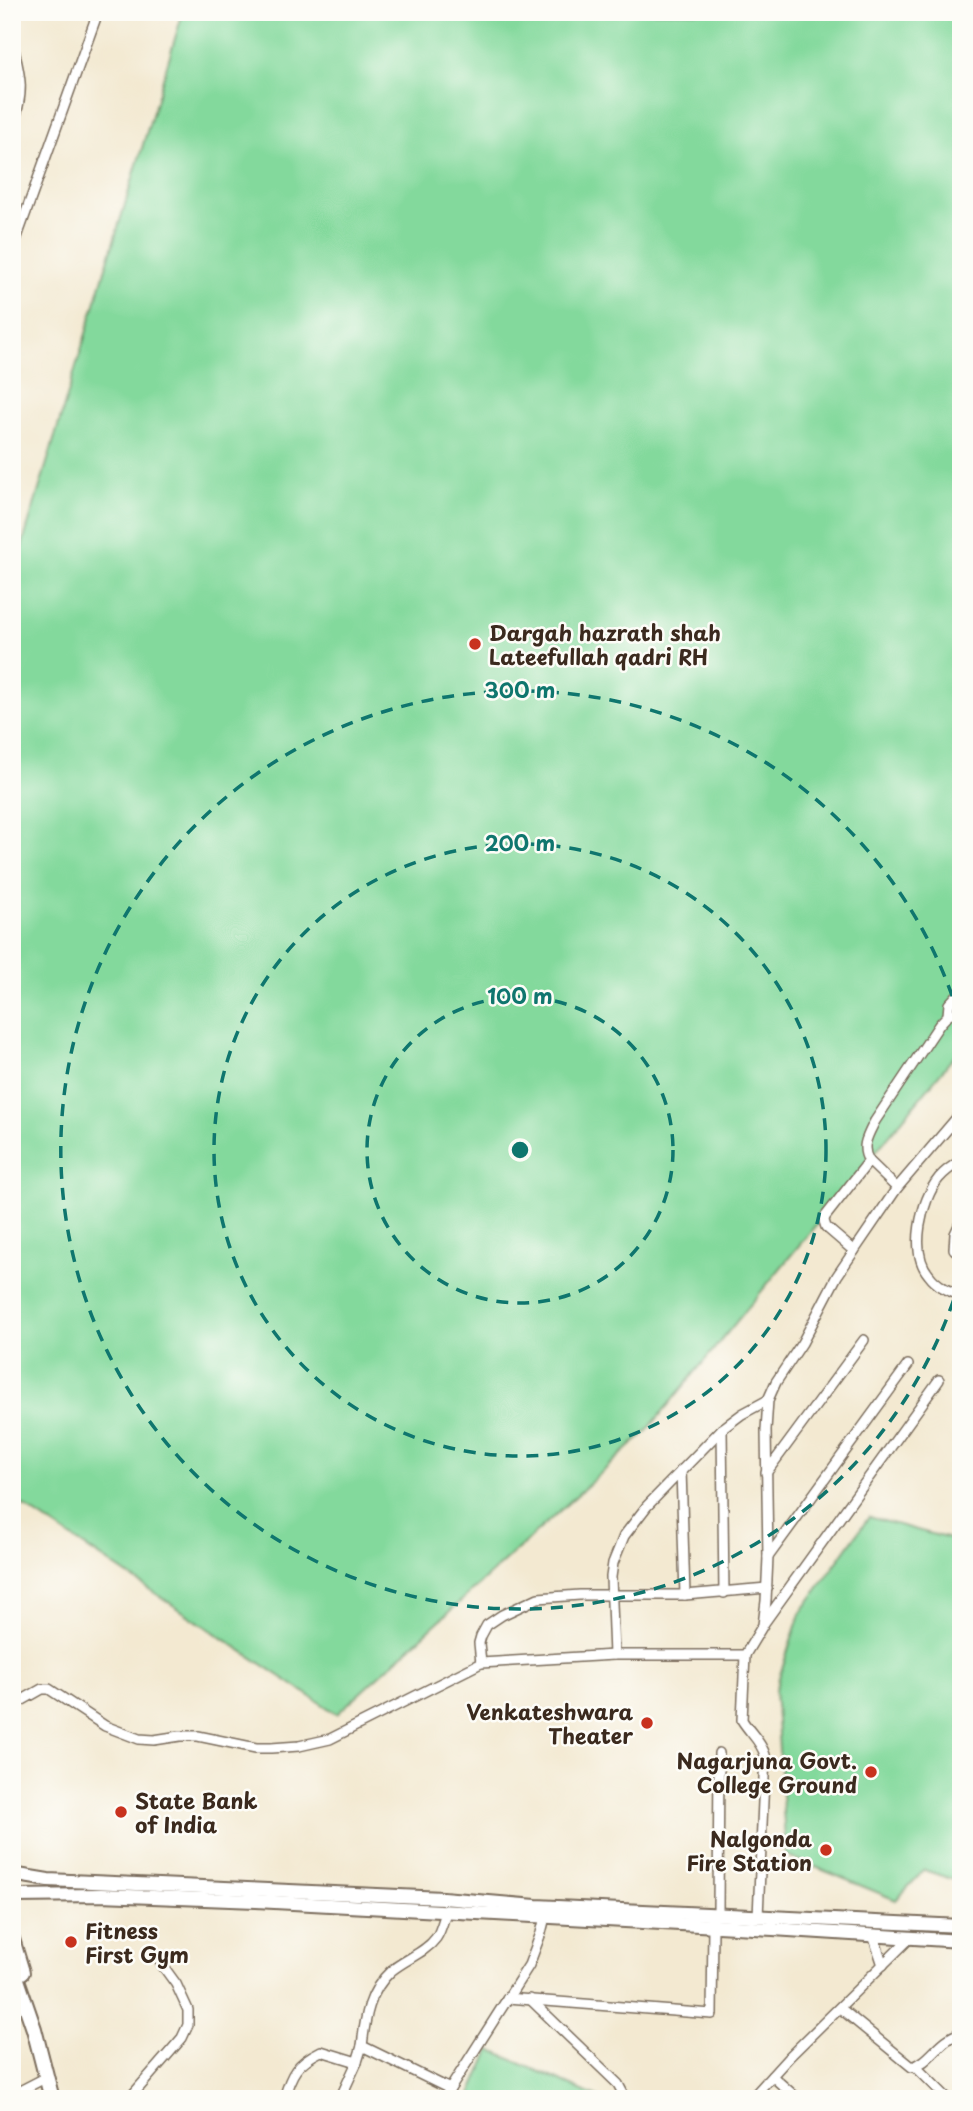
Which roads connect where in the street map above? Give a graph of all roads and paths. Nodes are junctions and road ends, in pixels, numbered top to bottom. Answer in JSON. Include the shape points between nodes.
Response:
{"nodes":[{"id":1,"x":98,"y":12,"type":"edge"},
{"id":2,"x":12,"y":42,"type":"edge"},
{"id":3,"x":12,"y":129,"type":"edge"},
{"id":4,"x":12,"y":251,"type":"edge"},
{"id":5,"x":961,"y":991,"type":"edge"},
{"id":6,"x":961,"y":1014,"type":"edge"},
{"id":7,"x":948,"y":1015,"type":"junction"},
{"id":8,"x":961,"y":1113,"type":"edge"},
{"id":9,"x":869,"y":1161,"type":"junction"},
{"id":10,"x":961,"y":1161,"type":"edge"},
{"id":11,"x":897,"y":1188,"type":"junction"},
{"id":12,"x":961,"y":1221,"type":"edge"},
{"id":13,"x":854,"y":1251,"type":"junction"},
{"id":14,"x":961,"y":1254,"type":"edge"},
{"id":15,"x":961,"y":1296,"type":"edge"},
{"id":16,"x":864,"y":1340,"type":"dead end"},
{"id":17,"x":908,"y":1365,"type":"dead end"},
{"id":18,"x":939,"y":1380,"type":"dead end"},
{"id":19,"x":768,"y":1400,"type":"junction"},
{"id":20,"x":722,"y":1429,"type":"junction"},
{"id":21,"x":681,"y":1470,"type":"junction"},
{"id":22,"x":766,"y":1473,"type":"junction"},
{"id":23,"x":768,"y":1557,"type":"junction"},
{"id":24,"x":767,"y":1588,"type":"junction"},
{"id":25,"x":724,"y":1592,"type":"junction"},
{"id":26,"x":610,"y":1595,"type":"junction"},
{"id":27,"x":685,"y":1595,"type":"junction"},
{"id":28,"x":763,"y":1625,"type":"junction"},
{"id":29,"x":614,"y":1655,"type":"junction"},
{"id":30,"x":745,"y":1655,"type":"junction"},
{"id":31,"x":481,"y":1663,"type":"junction"},
{"id":32,"x":12,"y":1706,"type":"edge"},
{"id":33,"x":719,"y":1753,"type":"dead end"},
{"id":34,"x":12,"y":1874,"type":"edge"},
{"id":35,"x":12,"y":1896,"type":"edge"},
{"id":36,"x":446,"y":1912,"type":"junction"},
{"id":37,"x":545,"y":1917,"type":"junction"},
{"id":38,"x":758,"y":1917,"type":"junction"},
{"id":39,"x":715,"y":1921,"type":"junction"},
{"id":40,"x":961,"y":1926,"type":"edge"},
{"id":41,"x":873,"y":1936,"type":"junction"},
{"id":42,"x":910,"y":1938,"type":"junction"},
{"id":43,"x":12,"y":1939,"type":"edge"},
{"id":44,"x":961,"y":1941,"type":"edge"},
{"id":45,"x":160,"y":1962,"type":"dead end"},
{"id":46,"x":12,"y":1965,"type":"edge"},
{"id":47,"x":883,"y":1965,"type":"junction"},
{"id":48,"x":507,"y":1998,"type":"junction"},
{"id":49,"x":530,"y":2000,"type":"junction"},
{"id":50,"x":840,"y":2008,"type":"junction"},
{"id":51,"x":34,"y":2029,"type":"junction"},
{"id":52,"x":961,"y":2033,"type":"edge"},
{"id":53,"x":362,"y":2046,"type":"junction"},
{"id":54,"x":357,"y":2062,"type":"junction"},
{"id":55,"x":916,"y":2067,"type":"junction"},
{"id":56,"x":772,"y":2076,"type":"junction"},
{"id":57,"x":47,"y":2077,"type":"junction"},
{"id":58,"x":450,"y":2089,"type":"junction"},
{"id":59,"x":12,"y":2095,"type":"edge"},
{"id":60,"x":52,"y":2099,"type":"edge"},
{"id":61,"x":129,"y":2099,"type":"edge"},
{"id":62,"x":284,"y":2099,"type":"edge"},
{"id":63,"x":340,"y":2099,"type":"edge"},
{"id":64,"x":444,"y":2099,"type":"edge"},
{"id":65,"x":626,"y":2099,"type":"edge"},
{"id":66,"x":751,"y":2099,"type":"edge"},
{"id":67,"x":798,"y":2099,"type":"edge"},
{"id":68,"x":948,"y":2099,"type":"edge"}],
"edges":[{"from":1,"to":4,"type":"street"},
{"from":2,"to":3,"type":"street","via":[[21,88]]},
{"from":5,"to":7,"type":"street","via":[[949,1004]]},
{"from":6,"to":7,"type":"street"},
{"from":7,"to":9,"type":"street","via":[[871,1128],[864,1149]]},
{"from":8,"to":11,"type":"street"},
{"from":9,"to":11,"type":"street"},
{"from":9,"to":13,"type":"street","via":[[824,1221]]},
{"from":10,"to":15,"type":"street","via":[[939,1178],[921,1217],[917,1243],[929,1275]]},
{"from":11,"to":13,"type":"street"},
{"from":12,"to":14,"type":"street","via":[[954,1249]]},
{"from":13,"to":19,"type":"street"},
{"from":16,"to":22,"type":"street"},
{"from":17,"to":23,"type":"street"},
{"from":18,"to":28,"type":"street"},
{"from":19,"to":20,"type":"street"},
{"from":19,"to":22,"type":"street"},
{"from":20,"to":21,"type":"street"},
{"from":20,"to":25,"type":"street"},
{"from":21,"to":26,"type":"street","via":[[624,1536],[613,1563]]},
{"from":21,"to":27,"type":"street"},
{"from":22,"to":23,"type":"street"},
{"from":23,"to":24,"type":"street"},
{"from":24,"to":25,"type":"street"},
{"from":24,"to":28,"type":"street"},
{"from":25,"to":27,"type":"street"},
{"from":26,"to":27,"type":"street"},
{"from":26,"to":29,"type":"street"},
{"from":26,"to":31,"type":"street","via":[[538,1598],[502,1615],[487,1625],[481,1636]]},
{"from":28,"to":30,"type":"street"},
{"from":29,"to":30,"type":"street"},
{"from":29,"to":31,"type":"street"},
{"from":30,"to":38,"type":"street","via":[[743,1720],[765,1755]]},
{"from":31,"to":32,"type":"street","via":[[330,1739],[299,1746],[256,1748],[198,1736],[139,1739],[105,1726],[49,1689]]},
{"from":33,"to":39,"type":"street"},
{"from":34,"to":39,"type":"main road","via":[[48,1880],[443,1898]]},
{"from":35,"to":36,"type":"main road","via":[[101,1895]]},
{"from":36,"to":37,"type":"main road"},
{"from":36,"to":53,"type":"street","via":[[433,1941],[381,1983],[365,2015]]},
{"from":37,"to":39,"type":"main road"},
{"from":37,"to":48,"type":"street","via":[[529,1965]]},
{"from":38,"to":39,"type":"main road"},
{"from":38,"to":40,"type":"main road"},
{"from":39,"to":41,"type":"main road"},
{"from":39,"to":49,"type":"street","via":[[712,2014]]},
{"from":41,"to":42,"type":"main road"},
{"from":41,"to":47,"type":"street"},
{"from":42,"to":44,"type":"main road"},
{"from":42,"to":47,"type":"street"},
{"from":43,"to":51,"type":"highway"},
{"from":45,"to":61,"type":"street","via":[[188,2010],[188,2025]]},
{"from":46,"to":51,"type":"highway"},
{"from":47,"to":50,"type":"street"},
{"from":48,"to":49,"type":"street"},
{"from":48,"to":58,"type":"street"},
{"from":49,"to":65,"type":"street","via":[[618,2084]]},
{"from":50,"to":55,"type":"street"},
{"from":50,"to":56,"type":"street"},
{"from":51,"to":57,"type":"highway"},
{"from":52,"to":55,"type":"street","via":[[945,2040]]},
{"from":53,"to":54,"type":"street"},
{"from":53,"to":58,"type":"street"},
{"from":54,"to":62,"type":"street","via":[[321,2052],[305,2059],[296,2067]]},
{"from":54,"to":63,"type":"street"},
{"from":55,"to":68,"type":"street"},
{"from":56,"to":66,"type":"street"},
{"from":56,"to":67,"type":"street"},
{"from":57,"to":59,"type":"street"},
{"from":57,"to":60,"type":"highway"},
{"from":58,"to":64,"type":"street"}]}
